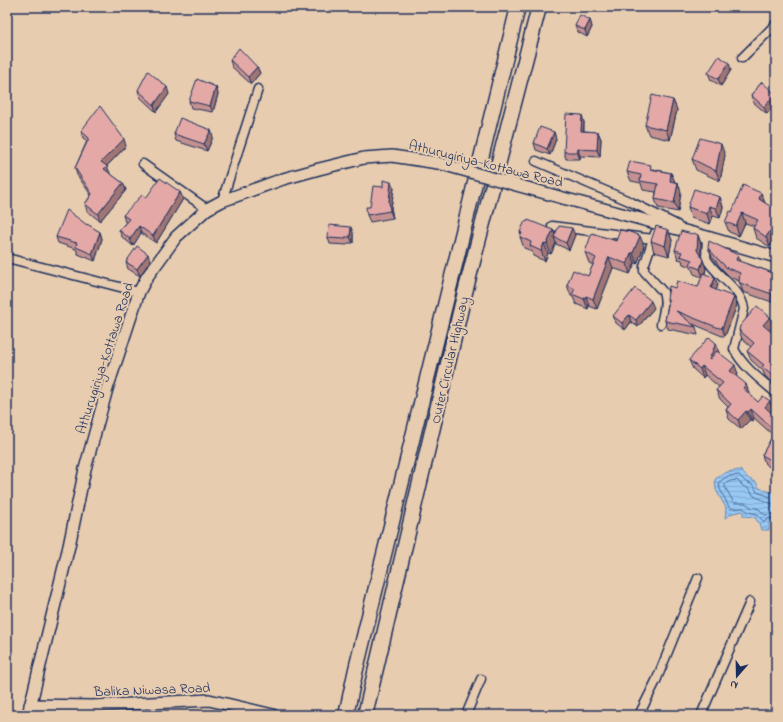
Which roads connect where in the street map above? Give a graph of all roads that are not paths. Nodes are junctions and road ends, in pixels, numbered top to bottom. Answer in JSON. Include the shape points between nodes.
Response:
{"nodes":[{"id":1,"x":518,"y":7,"type":"edge"},
{"id":2,"x":539,"y":7,"type":"edge"},
{"id":3,"x":776,"y":24,"type":"edge"},
{"id":4,"x":742,"y":58,"type":"dead end"},
{"id":5,"x":258,"y":89,"type":"dead end"},
{"id":6,"x":536,"y":161,"type":"dead end"},
{"id":7,"x":143,"y":164,"type":"dead end"},
{"id":8,"x":222,"y":201,"type":"junction"},
{"id":9,"x":207,"y":209,"type":"junction"},
{"id":10,"x":658,"y":223,"type":"junction"},
{"id":11,"x":552,"y":226,"type":"dead end"},
{"id":12,"x":688,"y":231,"type":"junction"},
{"id":13,"x":708,"y":237,"type":"junction"},
{"id":14,"x":653,"y":239,"type":"junction"},
{"id":15,"x":776,"y":257,"type":"edge"},
{"id":16,"x":7,"y":258,"type":"edge"},
{"id":17,"x":139,"y":292,"type":"junction"},
{"id":18,"x":661,"y":324,"type":"dead end"},
{"id":19,"x":776,"y":393,"type":"edge"},
{"id":20,"x":698,"y":578,"type":"dead end"},
{"id":21,"x":750,"y":602,"type":"dead end"},
{"id":22,"x":481,"y":679,"type":"dead end"},
{"id":23,"x":776,"y":708,"type":"edge"},
{"id":24,"x":29,"y":710,"type":"edge"},
{"id":25,"x":273,"y":715,"type":"edge"},
{"id":26,"x":346,"y":715,"type":"edge"},
{"id":27,"x":365,"y":715,"type":"edge"},
{"id":28,"x":466,"y":715,"type":"edge"},
{"id":29,"x":639,"y":715,"type":"edge"},
{"id":30,"x":701,"y":715,"type":"edge"},
{"id":31,"x":773,"y":715,"type":"edge"}],
"edges":[{"from":1,"to":26,"type":"highway","name":"Outer Circular Highway"},
{"from":2,"to":27,"type":"highway","name":"Outer Circular Highway","via":[[462,304]]},
{"from":3,"to":4,"type":"street"},
{"from":5,"to":8,"type":"street"},
{"from":6,"to":12,"type":"street","via":[[629,201]]},
{"from":7,"to":9,"type":"street"},
{"from":8,"to":9,"type":"main road","name":"Athurugiriya-Kottawa Road"},
{"from":8,"to":10,"type":"main road","name":"Athurugiriya-Kottawa Road","bridge":true,"via":[[319,169],[364,158],[392,156],[438,163]]},
{"from":9,"to":17,"type":"main road","name":"Athurugiriya-Kottawa Road","via":[[176,237]]},
{"from":10,"to":12,"type":"main road","name":"Athurugiriya-Kottawa Road"},
{"from":10,"to":14,"type":"street"},
{"from":11,"to":14,"type":"street"},
{"from":12,"to":13,"type":"main road","name":"Athurugiriya-Kottawa Road"},
{"from":13,"to":15,"type":"main road","name":"Athurugiriya-Kottawa Road"},
{"from":13,"to":19,"type":"street","via":[[707,261],[739,294],[743,302],[744,309],[734,349],[737,356]]},
{"from":14,"to":18,"type":"street","via":[[644,271],[665,296]]},
{"from":16,"to":17,"type":"street"},
{"from":17,"to":24,"type":"main road","name":"Athurugiriya-Kottawa Road","via":[[107,390],[85,469]]},
{"from":20,"to":29,"type":"street","via":[[656,681]]},
{"from":21,"to":30,"type":"street"},
{"from":22,"to":28,"type":"street"},
{"from":23,"to":31,"type":"street"},
{"from":24,"to":25,"type":"main road","name":"Balika Niwasa Road","via":[[209,700]]}]}
